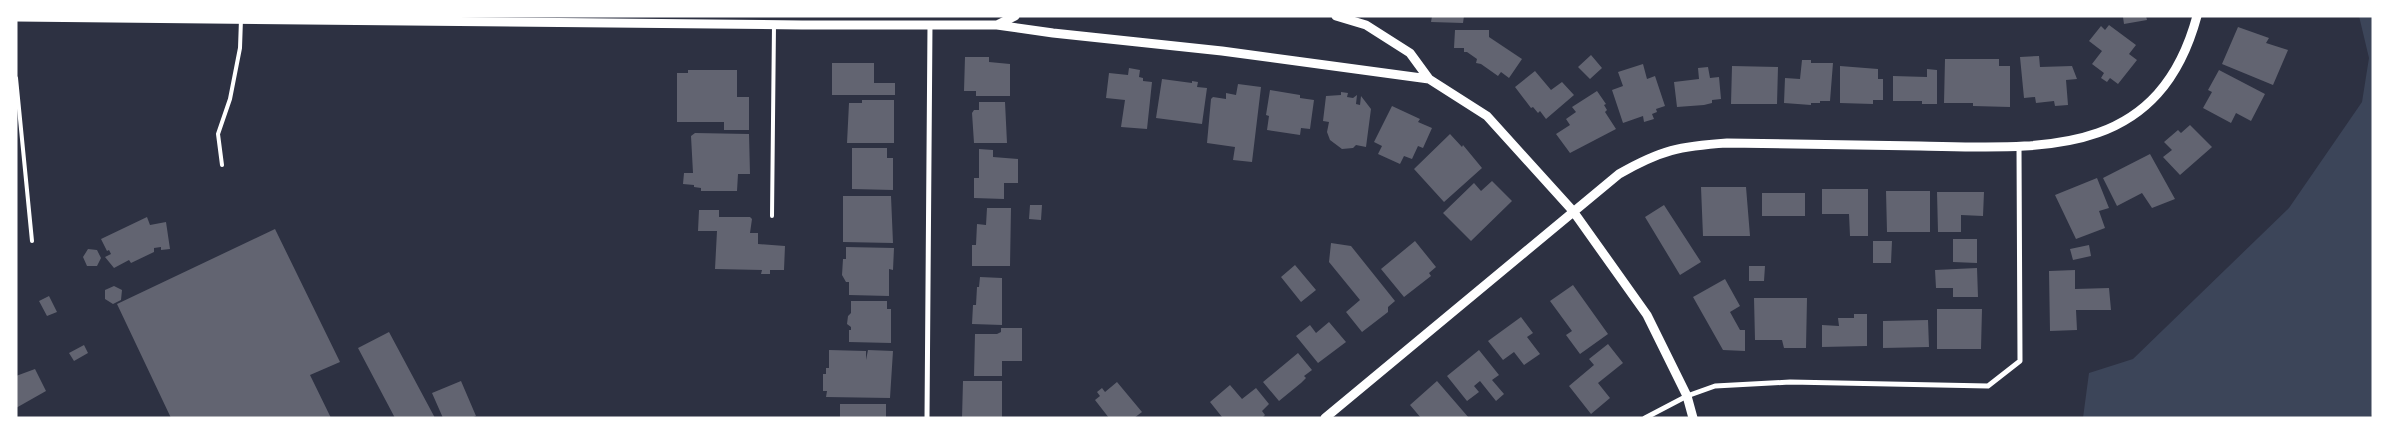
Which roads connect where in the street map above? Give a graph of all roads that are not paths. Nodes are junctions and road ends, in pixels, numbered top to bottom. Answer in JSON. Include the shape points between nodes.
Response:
{"nodes":[{"id":1,"x":1015,"y":16,"type":"edge"},
{"id":2,"x":1336,"y":16,"type":"edge"},
{"id":3,"x":2197,"y":16,"type":"edge"},
{"id":4,"x":16,"y":17,"type":"edge"},
{"id":5,"x":43,"y":17,"type":"edge"},
{"id":6,"x":180,"y":17,"type":"edge"},
{"id":7,"x":339,"y":18,"type":"edge"},
{"id":8,"x":241,"y":19,"type":"junction"},
{"id":9,"x":496,"y":19,"type":"edge"},
{"id":10,"x":930,"y":24,"type":"junction"},
{"id":11,"x":774,"y":25,"type":"junction"},
{"id":12,"x":997,"y":25,"type":"junction"},
{"id":13,"x":16,"y":78,"type":"edge"},
{"id":14,"x":1429,"y":78,"type":"junction"},
{"id":15,"x":2019,"y":147,"type":"junction"},
{"id":16,"x":222,"y":165,"type":"dead end"},
{"id":17,"x":1573,"y":211,"type":"junction"},
{"id":18,"x":772,"y":216,"type":"dead end"},
{"id":19,"x":32,"y":241,"type":"dead end"},
{"id":20,"x":1687,"y":396,"type":"junction"},
{"id":21,"x":927,"y":418,"type":"edge"},
{"id":22,"x":1326,"y":418,"type":"edge"},
{"id":23,"x":1646,"y":418,"type":"edge"},
{"id":24,"x":1692,"y":418,"type":"edge"}],
"edges":[{"from":1,"to":12,"type":"street"},
{"from":2,"to":14,"type":"street","via":[[1366,25],[1410,53]]},
{"from":3,"to":15,"type":"street","via":[[2189,44],[2170,80],[2122,123],[2089,138]]},
{"from":4,"to":5,"type":"street"},
{"from":5,"to":6,"type":"street"},
{"from":6,"to":8,"type":"street"},
{"from":7,"to":8,"type":"street"},
{"from":7,"to":9,"type":"street"},
{"from":8,"to":16,"type":"lane","via":[[240,48],[230,99],[218,134]]},
{"from":9,"to":11,"type":"street"},
{"from":10,"to":11,"type":"street"},
{"from":10,"to":12,"type":"street"},
{"from":10,"to":21,"type":"street"},
{"from":11,"to":18,"type":"lane"},
{"from":12,"to":14,"type":"street"},
{"from":13,"to":19,"type":"lane"},
{"from":14,"to":17,"type":"street","via":[[1487,116]]},
{"from":15,"to":17,"type":"street","via":[[1687,145],[1652,156],[1619,174]]},
{"from":15,"to":20,"type":"street","via":[[2020,361],[1988,386],[1790,382],[1715,386]]},
{"from":17,"to":20,"type":"street","via":[[1646,315]]},
{"from":17,"to":22,"type":"street"},
{"from":20,"to":23,"type":"street"},
{"from":20,"to":24,"type":"street"}]}
